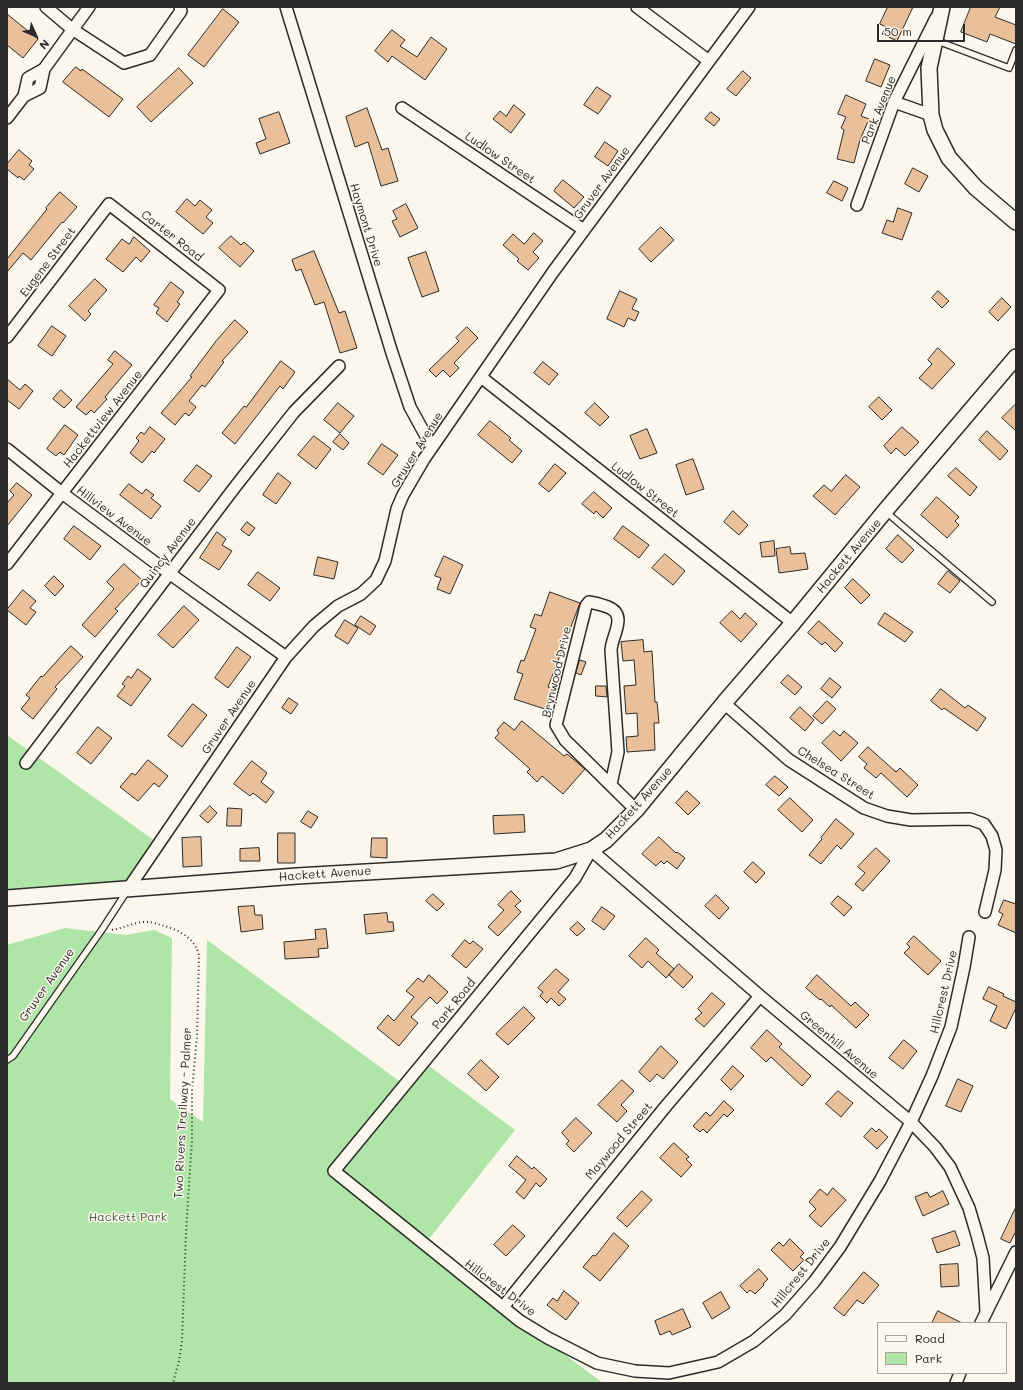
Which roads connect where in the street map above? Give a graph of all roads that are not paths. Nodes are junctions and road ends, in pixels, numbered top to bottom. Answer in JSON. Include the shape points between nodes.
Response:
{"nodes":[{"id":1,"x":46,"y":7,"type":"edge"},
{"id":2,"x":89,"y":7,"type":"edge"},
{"id":3,"x":180,"y":7,"type":"edge"},
{"id":4,"x":286,"y":7,"type":"edge"},
{"id":5,"x":637,"y":7,"type":"edge"},
{"id":6,"x":749,"y":7,"type":"edge"},
{"id":7,"x":942,"y":7,"type":"edge"},
{"id":8,"x":649,"y":10,"type":"edge"},
{"id":9,"x":72,"y":29,"type":"junction"},
{"id":10,"x":935,"y":40,"type":"junction"},
{"id":11,"x":1016,"y":50,"type":"edge"},
{"id":12,"x":709,"y":61,"type":"junction"},
{"id":13,"x":894,"y":102,"type":"junction"},
{"id":14,"x":402,"y":108,"type":"dead end"},
{"id":15,"x":931,"y":115,"type":"junction"},
{"id":16,"x":7,"y":118,"type":"edge"},
{"id":17,"x":109,"y":204,"type":"joint"},
{"id":18,"x":857,"y":205,"type":"dead end"},
{"id":19,"x":1016,"y":222,"type":"edge"},
{"id":20,"x":584,"y":230,"type":"junction"},
{"id":21,"x":220,"y":290,"type":"joint"},
{"id":22,"x":7,"y":337,"type":"edge"},
{"id":23,"x":1016,"y":357,"type":"edge"},
{"id":24,"x":338,"y":366,"type":"dead end"},
{"id":25,"x":480,"y":377,"type":"junction"},
{"id":26,"x":432,"y":447,"type":"junction"},
{"id":27,"x":7,"y":449,"type":"edge"},
{"id":28,"x":62,"y":493,"type":"junction"},
{"id":29,"x":885,"y":512,"type":"junction"},
{"id":30,"x":7,"y":564,"type":"edge"},
{"id":31,"x":169,"y":573,"type":"junction"},
{"id":32,"x":992,"y":602,"type":"dead end"},
{"id":33,"x":793,"y":623,"type":"junction"},
{"id":34,"x":286,"y":657,"type":"junction"},
{"id":35,"x":724,"y":703,"type":"junction"},
{"id":36,"x":26,"y":763,"type":"dead end"},
{"id":37,"x":611,"y":784,"type":"junction"},
{"id":38,"x":636,"y":810,"type":"junction"},
{"id":39,"x":591,"y":850,"type":"junction"},
{"id":40,"x":128,"y":889,"type":"junction"},
{"id":41,"x":7,"y":898,"type":"edge"},
{"id":42,"x":986,"y":912,"type":"dead end"},
{"id":43,"x":969,"y":937,"type":"dead end"},
{"id":44,"x":760,"y":996,"type":"junction"},
{"id":45,"x":7,"y":1060,"type":"edge"},
{"id":46,"x":911,"y":1122,"type":"junction"},
{"id":47,"x":334,"y":1170,"type":"joint"},
{"id":48,"x":1016,"y":1252,"type":"edge"},
{"id":49,"x":503,"y":1307,"type":"junction"},
{"id":50,"x":986,"y":1312,"type":"junction"},
{"id":51,"x":981,"y":1322,"type":"edge"}],
"edges":[{"from":1,"to":9,"type":"street"},
{"from":2,"to":9,"type":"street"},
{"from":3,"to":9,"type":"street","via":[[181,10],[150,55],[124,63]]},
{"from":4,"to":26,"type":"street","name":"Haymont Drive","via":[[396,367],[410,407]]},
{"from":5,"to":8,"type":"street"},
{"from":6,"to":12,"type":"street","name":"Gruver Avenue"},
{"from":7,"to":10,"type":"main road"},
{"from":7,"to":13,"type":"street","name":"Park Avenue"},
{"from":8,"to":12,"type":"street"},
{"from":9,"to":16,"type":"street","via":[[44,69],[28,78],[24,96]]},
{"from":10,"to":11,"type":"lane","via":[[1009,68]]},
{"from":10,"to":15,"type":"main road","via":[[929,68]]},
{"from":12,"to":20,"type":"street","name":"Gruver Avenue"},
{"from":13,"to":15,"type":"street"},
{"from":13,"to":18,"type":"street","name":"Park Avenue"},
{"from":14,"to":20,"type":"street","name":"Ludlow Street"},
{"from":15,"to":19,"type":"main road","via":[[935,130],[949,158],[976,188]]},
{"from":17,"to":21,"type":"street","name":"Carter Road"},
{"from":17,"to":22,"type":"street","name":"Eugene Street"},
{"from":20,"to":25,"type":"street","name":"Gruver Avenue"},
{"from":21,"to":28,"type":"street","name":"Hackettview Avenue"},
{"from":23,"to":29,"type":"main road","name":"Hackett Avenue"},
{"from":24,"to":31,"type":"street","name":"Quincy Avenue","via":[[294,412]]},
{"from":25,"to":26,"type":"street","name":"Gruver Avenue"},
{"from":25,"to":33,"type":"street","name":"Ludlow Street"},
{"from":26,"to":34,"type":"street","name":"Gruver Avenue","via":[[397,509],[385,561],[376,580],[361,594],[338,606],[314,626]]},
{"from":27,"to":28,"type":"street","name":"Hillview Avenue"},
{"from":28,"to":30,"type":"street","name":"Hackettview Avenue"},
{"from":28,"to":31,"type":"street","name":"Hillview Avenue"},
{"from":29,"to":32,"type":"lane"},
{"from":29,"to":33,"type":"main road","name":"Hackett Avenue"},
{"from":31,"to":34,"type":"street","name":"Hillview Avenue"},
{"from":31,"to":36,"type":"street","name":"Quincy Avenue"},
{"from":33,"to":35,"type":"main road","name":"Hackett Avenue"},
{"from":34,"to":40,"type":"street","name":"Gruver Avenue"},
{"from":35,"to":38,"type":"main road","name":"Hackett Avenue"},
{"from":35,"to":42,"type":"street","name":"Chelsea Street","via":[[789,760],[864,808],[887,816],[911,820],[970,819],[984,824],[992,836],[996,850],[995,870]]},
{"from":37,"to":37,"type":"street","name":"Brynwood Drive","via":[[565,740],[556,725],[589,602],[612,608],[619,618],[611,650],[618,752]]},
{"from":37,"to":38,"type":"street","name":"Brynwood Drive"},
{"from":38,"to":39,"type":"main road","name":"Hackett Avenue","via":[[606,840]]},
{"from":39,"to":40,"type":"main road","name":"Hackett Avenue","via":[[556,861]]},
{"from":39,"to":44,"type":"street","name":"Greenhill Avenue"},
{"from":39,"to":47,"type":"street","name":"Park Road","via":[[575,878]]},
{"from":40,"to":41,"type":"main road","name":"Hackett Avenue"},
{"from":40,"to":45,"type":"lane","name":"Gruver Avenue","via":[[13,1056]]},
{"from":43,"to":46,"type":"street","name":"Hillcrest Drive","via":[[951,1027]]},
{"from":44,"to":46,"type":"street","name":"Greenhill Avenue"},
{"from":44,"to":49,"type":"street","name":"Maywood Street","via":[[656,1118]]},
{"from":46,"to":49,"type":"street","name":"Hillcrest Drive","via":[[880,1181],[840,1247],[814,1282],[785,1315],[754,1342],[718,1362],[670,1373],[635,1371],[597,1363],[548,1338]]},
{"from":46,"to":50,"type":"street","name":"Greenhill Avenue","via":[[950,1167],[968,1208],[983,1258]]},
{"from":47,"to":49,"type":"street","name":"Hillcrest Drive"},
{"from":48,"to":50,"type":"street"},
{"from":50,"to":51,"type":"street"}]}
